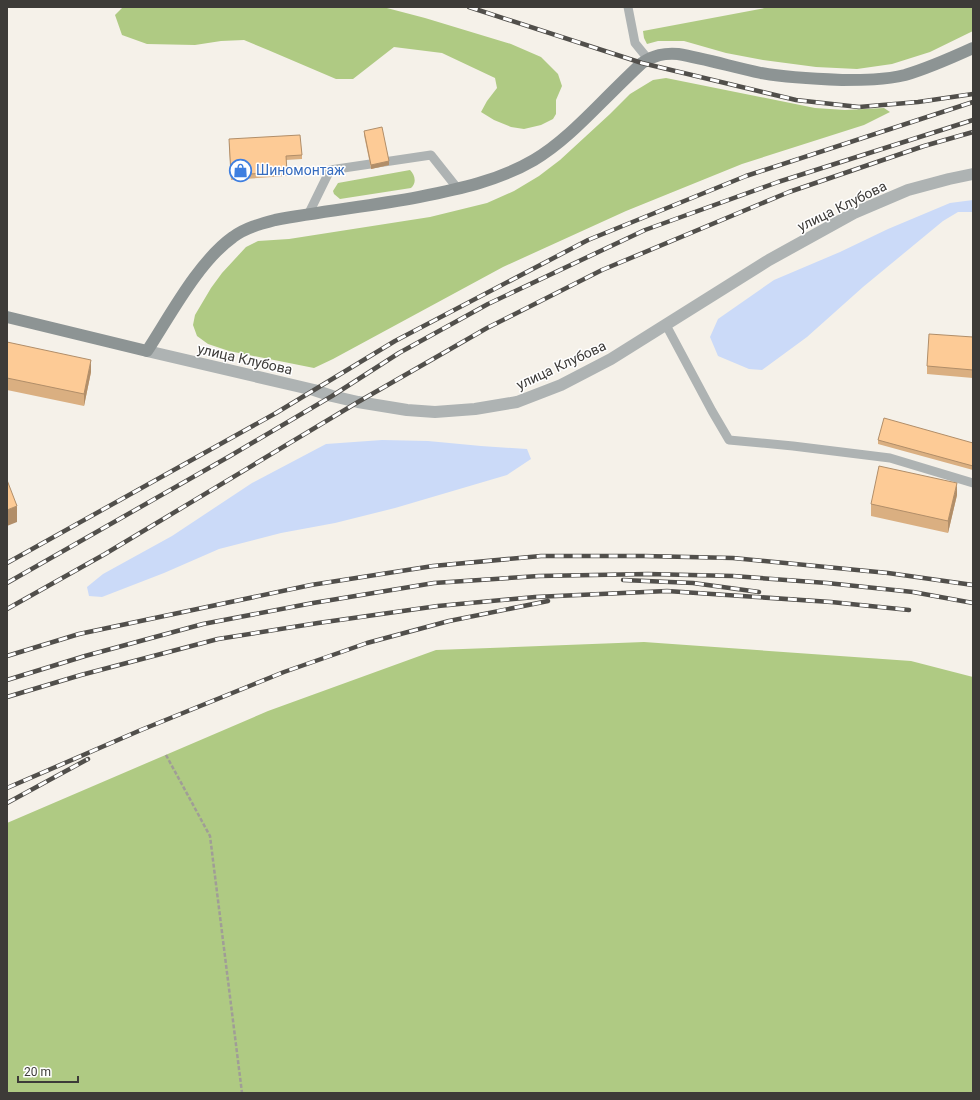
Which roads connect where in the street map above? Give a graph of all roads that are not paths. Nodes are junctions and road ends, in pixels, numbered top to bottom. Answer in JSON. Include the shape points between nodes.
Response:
{"nodes":[{"id":1,"x":628,"y":7,"type":"edge"},
{"id":2,"x":973,"y":48,"type":"edge"},
{"id":3,"x":648,"y":59,"type":"junction"},
{"id":4,"x":973,"y":174,"type":"edge"},
{"id":5,"x":458,"y":189,"type":"junction"},
{"id":6,"x":308,"y":214,"type":"junction"},
{"id":7,"x":7,"y":317,"type":"edge"},
{"id":8,"x":666,"y":325,"type":"junction"},
{"id":9,"x":147,"y":351,"type":"junction"},
{"id":10,"x":973,"y":483,"type":"edge"}],
"edges":[{"from":1,"to":3,"type":"lane","via":[[635,42]]},
{"from":2,"to":3,"type":"main road","via":[[905,75],[862,80],[776,75],[678,54],[664,54]]},
{"from":3,"to":5,"type":"main road","via":[[546,152],[498,177]]},
{"from":4,"to":8,"type":"street","name":"улица Клубова","via":[[908,190],[854,213],[769,260]]},
{"from":5,"to":6,"type":"main road","via":[[387,203]]},
{"from":5,"to":6,"type":"lane","via":[[431,155],[330,170]]},
{"from":6,"to":9,"type":"main road","via":[[275,220],[241,232],[224,245],[206,263],[187,289]]},
{"from":7,"to":9,"type":"main road","name":"улица Клубова"},
{"from":8,"to":9,"type":"street","name":"улица Клубова","via":[[611,359],[561,385],[517,402],[435,412],[407,410],[352,400]]},
{"from":8,"to":10,"type":"lane","via":[[729,440],[890,458]]}]}
